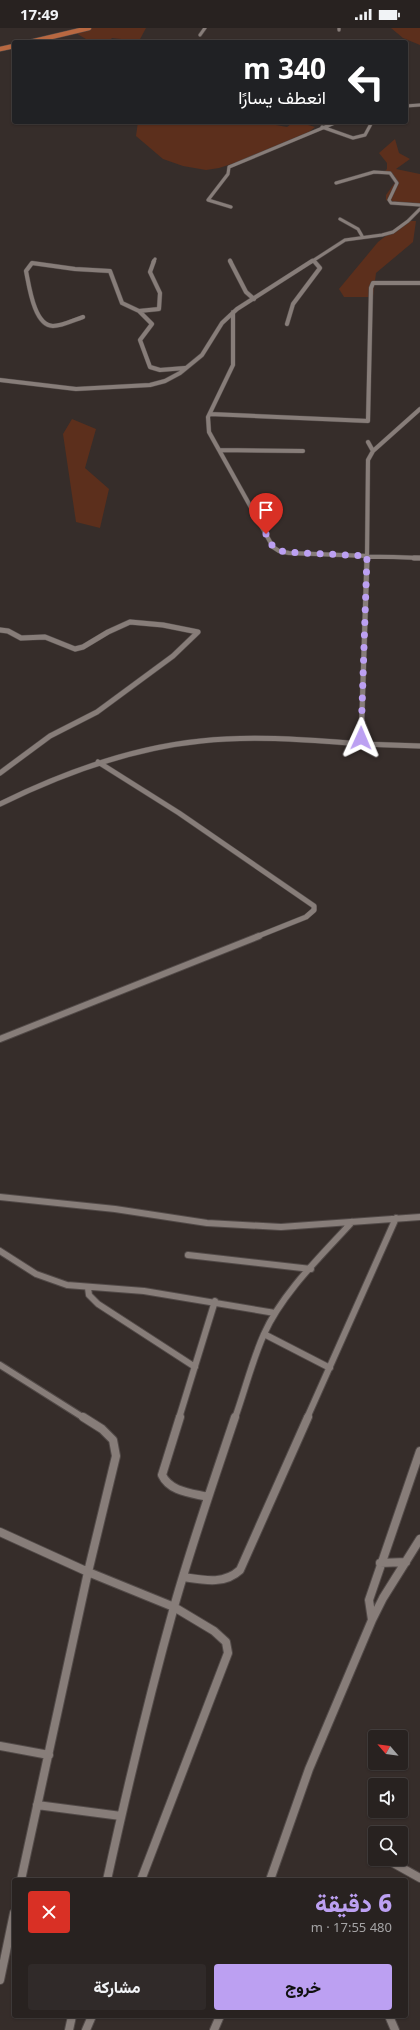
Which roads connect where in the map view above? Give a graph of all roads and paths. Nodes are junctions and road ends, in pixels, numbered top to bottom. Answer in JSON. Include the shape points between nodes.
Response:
{"nodes":[{"id":1,"x":89,"y":28,"type":"edge"},
{"id":2,"x":205,"y":28,"type":"edge"},
{"id":3,"x":200,"y":35,"type":"dead end"},
{"id":4,"x":38,"y":40,"type":"edge"},
{"id":5,"x":12,"y":46,"type":"edge"},
{"id":6,"x":0,"y":49,"type":"edge"},
{"id":7,"x":420,"y":105,"type":"edge"},
{"id":8,"x":408,"y":106,"type":"edge"},
{"id":9,"x":331,"y":124,"type":"edge"},
{"id":10,"x":371,"y":124,"type":"edge"},
{"id":11,"x":322,"y":127,"type":"junction"},
{"id":12,"x":336,"y":183,"type":"dead end"},
{"id":13,"x":420,"y":205,"type":"edge"},
{"id":14,"x":231,"y":207,"type":"dead end"},
{"id":15,"x":420,"y":208,"type":"edge"},
{"id":16,"x":340,"y":219,"type":"dead end"},
{"id":17,"x":362,"y":236,"type":"junction"},
{"id":18,"x":155,"y":259,"type":"dead end"},
{"id":19,"x":230,"y":260,"type":"dead end"},
{"id":20,"x":313,"y":260,"type":"junction"},
{"id":21,"x":420,"y":284,"type":"edge"},
{"id":22,"x":254,"y":299,"type":"junction"},
{"id":23,"x":139,"y":311,"type":"junction"},
{"id":24,"x":233,"y":312,"type":"junction"},
{"id":25,"x":83,"y":317,"type":"dead end"},
{"id":26,"x":287,"y":324,"type":"dead end"},
{"id":27,"x":185,"y":368,"type":"junction"},
{"id":28,"x":0,"y":380,"type":"edge"},
{"id":29,"x":420,"y":408,"type":"edge"},
{"id":30,"x":210,"y":414,"type":"junction"},
{"id":31,"x":368,"y":442,"type":"dead end"},
{"id":32,"x":219,"y":450,"type":"junction"},
{"id":33,"x":303,"y":451,"type":"dead end"},
{"id":34,"x":373,"y":451,"type":"junction"},
{"id":35,"x":367,"y":556,"type":"junction"},
{"id":36,"x":420,"y":558,"type":"edge"},
{"id":37,"x":0,"y":630,"type":"edge"},
{"id":38,"x":361,"y":744,"type":"junction"},
{"id":39,"x":420,"y":746,"type":"edge"},
{"id":40,"x":98,"y":762,"type":"junction"},
{"id":41,"x":0,"y":773,"type":"edge"},
{"id":42,"x":0,"y":804,"type":"edge"},
{"id":43,"x":0,"y":1039,"type":"edge"},
{"id":44,"x":0,"y":1197,"type":"edge"},
{"id":45,"x":420,"y":1217,"type":"edge"},
{"id":46,"x":396,"y":1218,"type":"junction"},
{"id":47,"x":352,"y":1222,"type":"junction"},
{"id":48,"x":0,"y":1251,"type":"edge"},
{"id":49,"x":188,"y":1255,"type":"dead end"},
{"id":50,"x":311,"y":1269,"type":"junction"},
{"id":51,"x":88,"y":1288,"type":"junction"},
{"id":52,"x":215,"y":1301,"type":"junction"},
{"id":53,"x":275,"y":1313,"type":"junction"},
{"id":54,"x":264,"y":1334,"type":"junction"},
{"id":55,"x":0,"y":1365,"type":"edge"},
{"id":56,"x":195,"y":1367,"type":"junction"},
{"id":57,"x":330,"y":1368,"type":"junction"},
{"id":58,"x":420,"y":1451,"type":"edge"},
{"id":59,"x":208,"y":1497,"type":"junction"},
{"id":60,"x":0,"y":1532,"type":"edge"},
{"id":61,"x":420,"y":1539,"type":"edge"},
{"id":62,"x":406,"y":1562,"type":"junction"},
{"id":63,"x":380,"y":1563,"type":"junction"},
{"id":64,"x":88,"y":1572,"type":"junction"},
{"id":65,"x":183,"y":1577,"type":"junction"},
{"id":66,"x":174,"y":1607,"type":"junction"},
{"id":67,"x":372,"y":1620,"type":"junction"},
{"id":68,"x":0,"y":1746,"type":"edge"},
{"id":69,"x":48,"y":1755,"type":"junction"},
{"id":70,"x":36,"y":1805,"type":"junction"},
{"id":71,"x":121,"y":1816,"type":"junction"},
{"id":72,"x":399,"y":1866,"type":"edge"},
{"id":73,"x":21,"y":1878,"type":"edge"},
{"id":74,"x":107,"y":1878,"type":"edge"},
{"id":75,"x":142,"y":1878,"type":"edge"},
{"id":76,"x":271,"y":1878,"type":"edge"},
{"id":77,"x":420,"y":1878,"type":"edge"},
{"id":78,"x":12,"y":1923,"type":"edge"},
{"id":79,"x":0,"y":1980,"type":"edge"},
{"id":80,"x":72,"y":2018,"type":"edge"},
{"id":81,"x":91,"y":2018,"type":"edge"},
{"id":82,"x":219,"y":2018,"type":"edge"},
{"id":83,"x":391,"y":2018,"type":"edge"},
{"id":84,"x":69,"y":2030,"type":"edge"},
{"id":85,"x":86,"y":2030,"type":"edge"},
{"id":86,"x":214,"y":2030,"type":"edge"},
{"id":87,"x":395,"y":2030,"type":"edge"}],
"edges":[{"from":1,"to":4,"type":"main road"},
{"from":2,"to":3,"type":"street"},
{"from":5,"to":6,"type":"main road"},
{"from":7,"to":8,"type":"street"},
{"from":9,"to":11,"type":"street"},
{"from":10,"to":11,"type":"street","via":[[365,135],[353,138]]},
{"from":11,"to":14,"type":"street","via":[[229,167],[228,174],[208,200]]},
{"from":12,"to":13,"type":"street","via":[[374,172],[390,173],[397,183],[389,200],[391,203]]},
{"from":15,"to":17,"type":"street","via":[[407,222],[389,233]]},
{"from":16,"to":17,"type":"street","via":[[358,230]]},
{"from":17,"to":20,"type":"street","via":[[345,240]]},
{"from":18,"to":23,"type":"street","via":[[149,266],[149,271],[161,294],[159,309]]},
{"from":19,"to":22,"type":"street","via":[[246,292]]},
{"from":20,"to":22,"type":"street"},
{"from":20,"to":26,"type":"street","via":[[320,268],[293,304]]},
{"from":21,"to":30,"type":"street","via":[[372,283],[368,421]]},
{"from":22,"to":24,"type":"street"},
{"from":23,"to":25,"type":"street","via":[[122,303],[110,271],[32,263],[29,265],[26,271],[28,288],[34,307],[42,320],[54,326]]},
{"from":23,"to":27,"type":"street","via":[[152,324],[140,340],[150,367],[160,370]]},
{"from":24,"to":27,"type":"street","via":[[222,323],[202,355]]},
{"from":24,"to":30,"type":"street","via":[[233,365]]},
{"from":27,"to":28,"type":"street","via":[[172,378],[150,385],[92,389]]},
{"from":29,"to":34,"type":"street"},
{"from":30,"to":32,"type":"street","via":[[209,432]]},
{"from":31,"to":34,"type":"street"},
{"from":32,"to":33,"type":"street"},
{"from":32,"to":35,"type":"street","via":[[275,549],[289,553]]},
{"from":34,"to":35,"type":"street","via":[[368,460]]},
{"from":35,"to":36,"type":"street"},
{"from":35,"to":38,"type":"street"},
{"from":37,"to":41,"type":"street","via":[[24,638],[45,637],[75,649],[130,622],[166,625],[198,632],[173,656],[97,712],[50,736]]},
{"from":38,"to":39,"type":"street"},
{"from":38,"to":40,"type":"street","via":[[266,739],[208,740],[138,751]]},
{"from":40,"to":42,"type":"street","via":[[53,778]]},
{"from":40,"to":43,"type":"street","via":[[161,800],[312,903],[314,910],[306,916]]},
{"from":44,"to":47,"type":"street","via":[[115,1209],[207,1223],[281,1227]]},
{"from":45,"to":46,"type":"street"},
{"from":46,"to":47,"type":"street"},
{"from":46,"to":57,"type":"street"},
{"from":47,"to":50,"type":"street"},
{"from":48,"to":51,"type":"street","via":[[13,1261],[52,1280]]},
{"from":49,"to":50,"type":"street"},
{"from":50,"to":53,"type":"street"},
{"from":51,"to":52,"type":"street","via":[[133,1290]]},
{"from":51,"to":56,"type":"street","via":[[89,1295],[98,1304]]},
{"from":52,"to":53,"type":"street","via":[[247,1310]]},
{"from":52,"to":56,"type":"street"},
{"from":53,"to":54,"type":"street"},
{"from":54,"to":57,"type":"street"},
{"from":54,"to":59,"type":"street"},
{"from":55,"to":64,"type":"street","via":[[102,1429],[113,1440],[116,1456]]},
{"from":56,"to":59,"type":"street","via":[[162,1475],[164,1482],[170,1486]]},
{"from":57,"to":65,"type":"street","via":[[240,1570],[235,1576],[221,1580]]},
{"from":58,"to":63,"type":"street"},
{"from":59,"to":65,"type":"street"},
{"from":60,"to":64,"type":"street"},
{"from":61,"to":62,"type":"street"},
{"from":62,"to":63,"type":"street"},
{"from":62,"to":67,"type":"street"},
{"from":63,"to":67,"type":"street","via":[[369,1600]]},
{"from":64,"to":66,"type":"street"},
{"from":64,"to":69,"type":"street"},
{"from":65,"to":66,"type":"street"},
{"from":66,"to":71,"type":"street"},
{"from":66,"to":75,"type":"street","via":[[214,1631],[226,1642],[228,1653]]},
{"from":67,"to":76,"type":"street","via":[[309,1769]]},
{"from":68,"to":69,"type":"street"},
{"from":69,"to":70,"type":"street"},
{"from":70,"to":71,"type":"street"},
{"from":70,"to":73,"type":"street"},
{"from":71,"to":74,"type":"street"},
{"from":72,"to":77,"type":"street"},
{"from":78,"to":79,"type":"street"},
{"from":80,"to":84,"type":"street"},
{"from":81,"to":85,"type":"street"},
{"from":82,"to":86,"type":"street"},
{"from":83,"to":87,"type":"street"}]}
